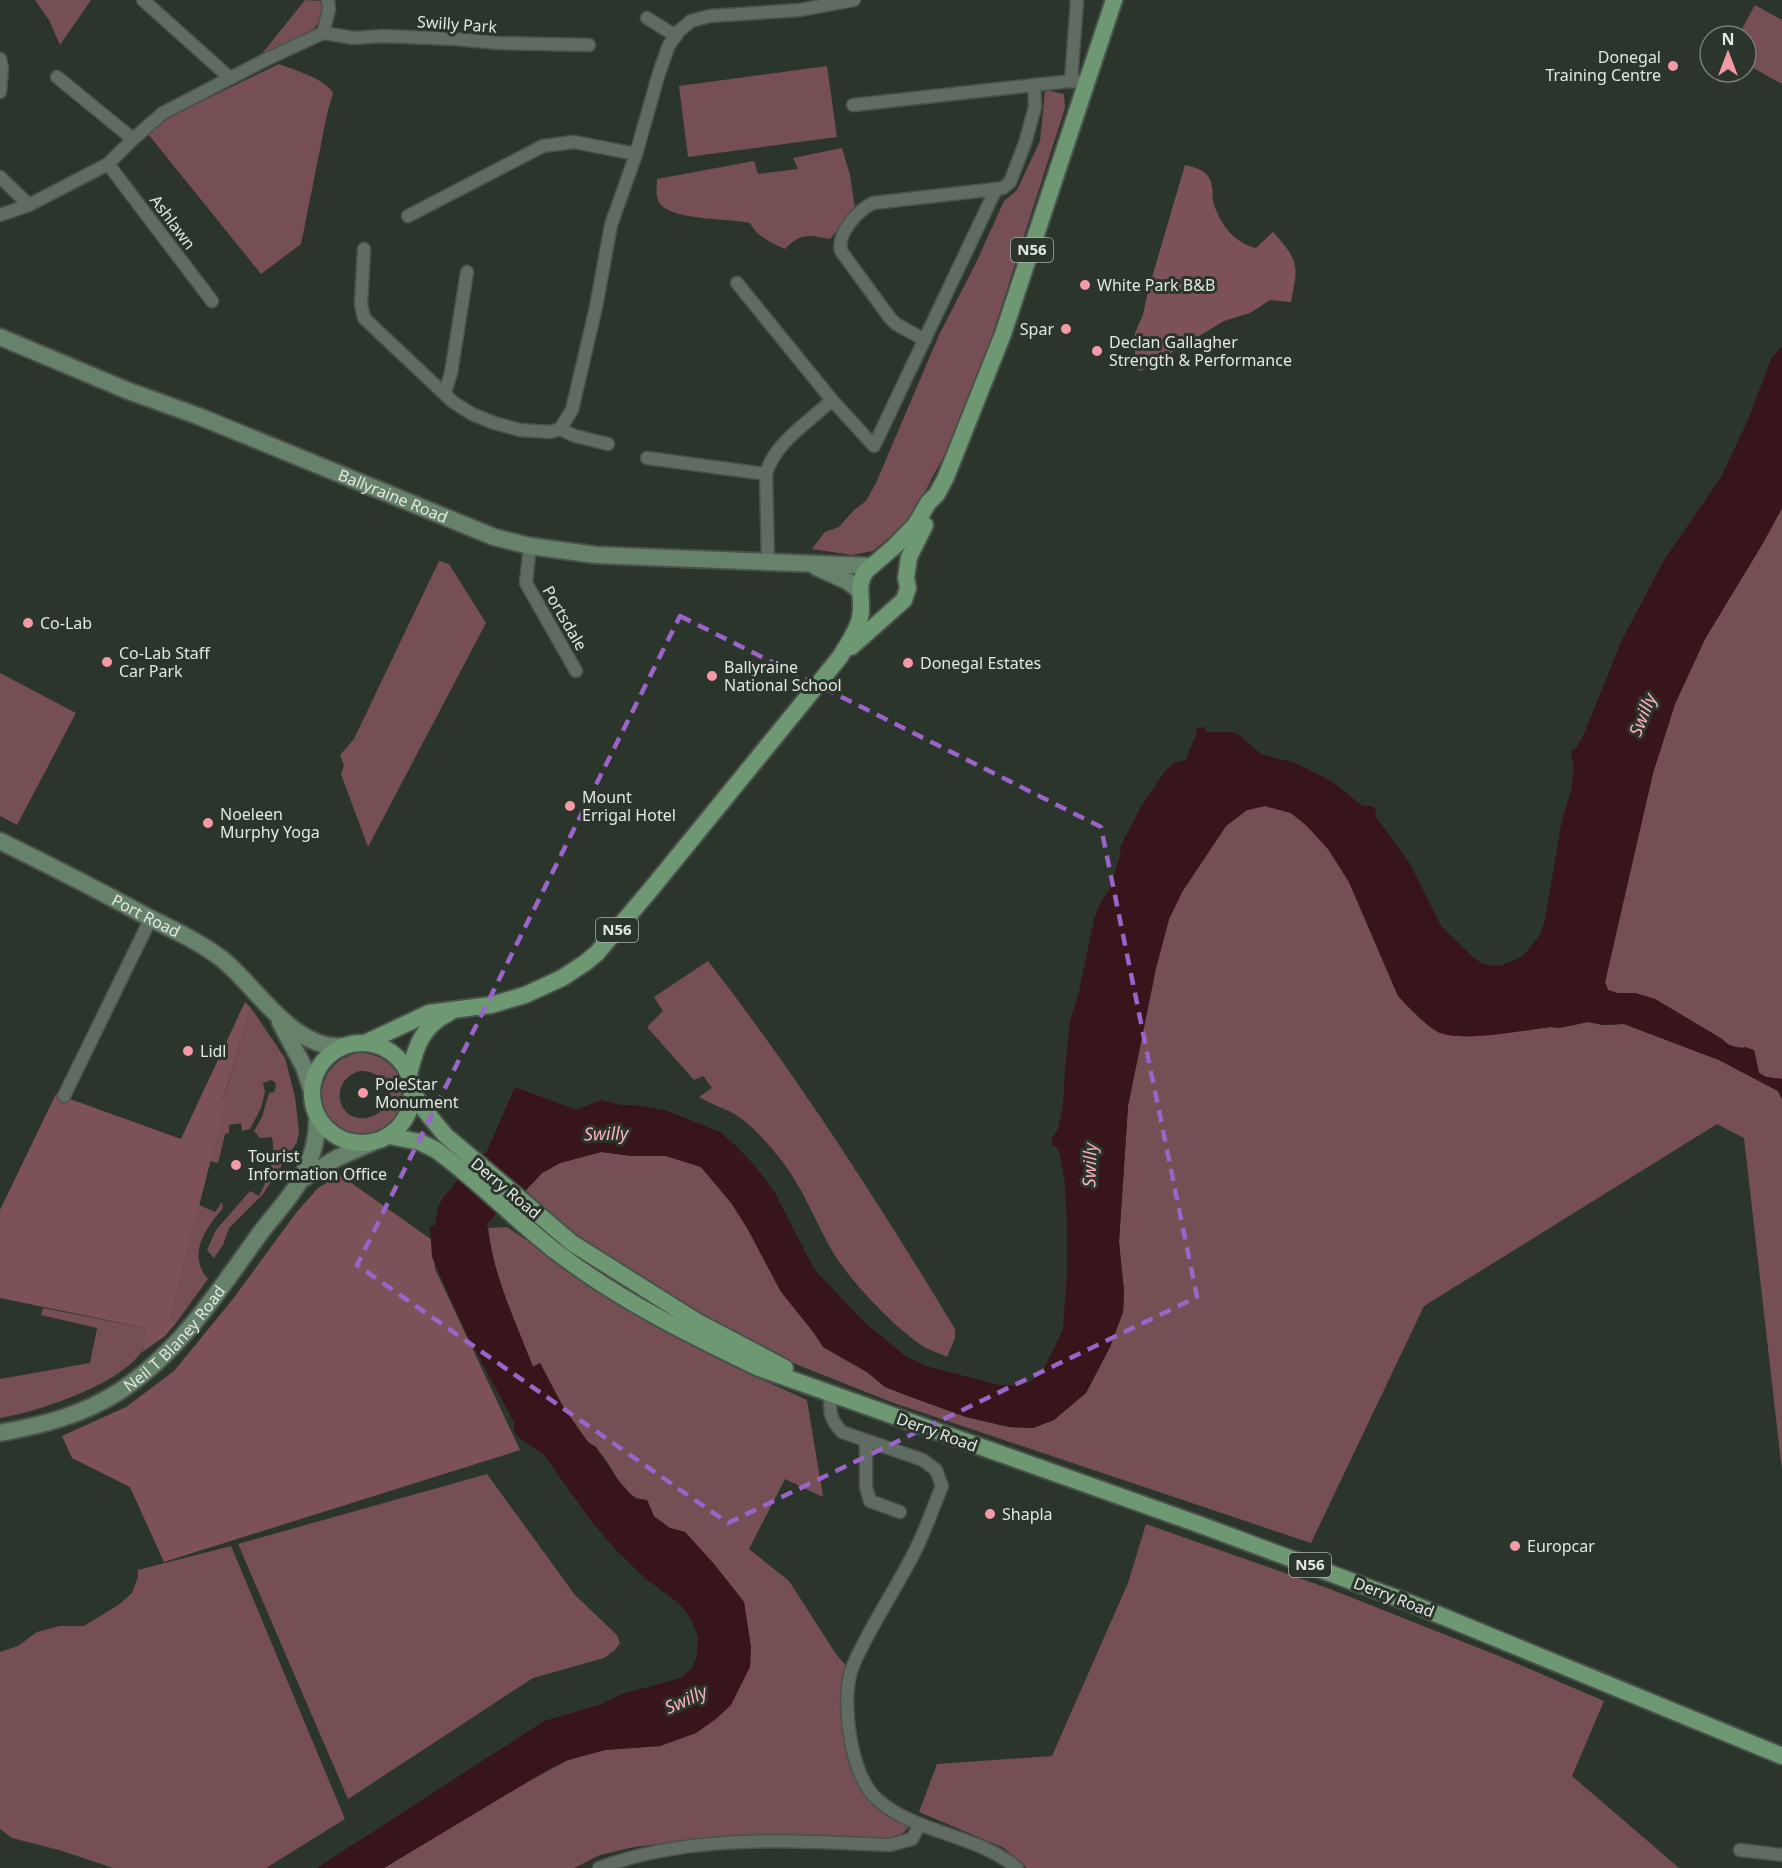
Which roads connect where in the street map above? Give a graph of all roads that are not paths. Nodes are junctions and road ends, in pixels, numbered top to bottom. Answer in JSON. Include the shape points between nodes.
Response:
{"nodes":[{"id":1,"x":143,"y":0,"type":"edge"},
{"id":2,"x":328,"y":0,"type":"edge"},
{"id":3,"x":854,"y":0,"type":"edge"},
{"id":4,"x":1114,"y":0,"type":"edge"},
{"id":5,"x":1077,"y":1,"type":"edge"},
{"id":6,"x":647,"y":18,"type":"dead end"},
{"id":7,"x":323,"y":33,"type":"junction"},
{"id":8,"x":676,"y":36,"type":"junction"},
{"id":9,"x":589,"y":45,"type":"dead end"},
{"id":10,"x":0,"y":59,"type":"edge"},
{"id":11,"x":57,"y":77,"type":"dead end"},
{"id":12,"x":230,"y":78,"type":"junction"},
{"id":13,"x":1079,"y":82,"type":"junction"},
{"id":14,"x":1034,"y":85,"type":"junction"},
{"id":15,"x":0,"y":92,"type":"edge"},
{"id":16,"x":853,"y":105,"type":"dead end"},
{"id":17,"x":133,"y":139,"type":"junction"},
{"id":18,"x":636,"y":154,"type":"junction"},
{"id":19,"x":108,"y":164,"type":"junction"},
{"id":20,"x":0,"y":177,"type":"edge"},
{"id":21,"x":996,"y":189,"type":"junction"},
{"id":22,"x":29,"y":205,"type":"junction"},
{"id":23,"x":0,"y":215,"type":"edge"},
{"id":24,"x":408,"y":216,"type":"dead end"},
{"id":25,"x":364,"y":249,"type":"dead end"},
{"id":26,"x":467,"y":272,"type":"dead end"},
{"id":27,"x":737,"y":283,"type":"dead end"},
{"id":28,"x":212,"y":301,"type":"dead end"},
{"id":29,"x":0,"y":337,"type":"edge"},
{"id":30,"x":925,"y":340,"type":"junction"},
{"id":31,"x":445,"y":392,"type":"junction"},
{"id":32,"x":832,"y":400,"type":"junction"},
{"id":33,"x":560,"y":429,"type":"junction"},
{"id":34,"x":608,"y":444,"type":"dead end"},
{"id":35,"x":647,"y":458,"type":"dead end"},
{"id":36,"x":766,"y":474,"type":"junction"},
{"id":37,"x":937,"y":494,"type":"junction"},
{"id":38,"x":530,"y":546,"type":"junction"},
{"id":39,"x":768,"y":562,"type":"junction"},
{"id":40,"x":808,"y":564,"type":"junction"},
{"id":41,"x":873,"y":566,"type":"junction"},
{"id":42,"x":906,"y":578,"type":"junction"},
{"id":43,"x":861,"y":594,"type":"junction"},
{"id":44,"x":895,"y":608,"type":"junction"},
{"id":45,"x":840,"y":657,"type":"junction"},
{"id":46,"x":576,"y":671,"type":"dead end"},
{"id":47,"x":0,"y":841,"type":"edge"},
{"id":48,"x":151,"y":918,"type":"junction"},
{"id":49,"x":453,"y":1011,"type":"junction"},
{"id":50,"x":275,"y":1014,"type":"junction"},
{"id":51,"x":365,"y":1043,"type":"junction"},
{"id":52,"x":344,"y":1046,"type":"junction"},
{"id":53,"x":409,"y":1074,"type":"junction"},
{"id":54,"x":312,"y":1091,"type":"junction"},
{"id":55,"x":413,"y":1092,"type":"junction"},
{"id":56,"x":64,"y":1096,"type":"dead end"},
{"id":57,"x":317,"y":1116,"type":"junction"},
{"id":58,"x":389,"y":1136,"type":"junction"},
{"id":59,"x":371,"y":1143,"type":"junction"},
{"id":60,"x":462,"y":1162,"type":"junction"},
{"id":61,"x":301,"y":1180,"type":"junction"},
{"id":62,"x":831,"y":1393,"type":"junction"},
{"id":63,"x":0,"y":1433,"type":"edge"},
{"id":64,"x":866,"y":1441,"type":"junction"},
{"id":65,"x":900,"y":1512,"type":"dead end"},
{"id":66,"x":1782,"y":1756,"type":"edge"},
{"id":67,"x":920,"y":1824,"type":"junction"},
{"id":68,"x":1740,"y":1850,"type":"dead end"},
{"id":69,"x":1782,"y":1855,"type":"edge"},
{"id":70,"x":599,"y":1868,"type":"edge"},
{"id":71,"x":1017,"y":1868,"type":"edge"}],
"edges":[{"from":1,"to":12,"type":"street"},
{"from":2,"to":7,"type":"street"},
{"from":3,"to":8,"type":"street","via":[[800,10],[710,16],[691,21]]},
{"from":4,"to":13,"type":"main road","number":"N56"},
{"from":5,"to":13,"type":"street"},
{"from":6,"to":8,"type":"street"},
{"from":7,"to":9,"type":"street","name":"Swilly Park","via":[[354,38]]},
{"from":7,"to":12,"type":"street"},
{"from":8,"to":18,"type":"street","via":[[658,73]]},
{"from":10,"to":15,"type":"street"},
{"from":11,"to":17,"type":"street"},
{"from":12,"to":17,"type":"street","via":[[163,113]]},
{"from":13,"to":14,"type":"street"},
{"from":13,"to":37,"type":"main road","number":"N56","via":[[1004,334]]},
{"from":14,"to":16,"type":"street"},
{"from":14,"to":21,"type":"street","via":[[1035,107],[1019,161],[1010,182]]},
{"from":17,"to":19,"type":"street"},
{"from":18,"to":24,"type":"street","via":[[574,142],[543,146]]},
{"from":18,"to":33,"type":"street","via":[[611,225],[572,410]]},
{"from":19,"to":22,"type":"street"},
{"from":19,"to":28,"type":"street","name":"Ashlawn"},
{"from":20,"to":22,"type":"street"},
{"from":21,"to":30,"type":"street"},
{"from":21,"to":30,"type":"street","via":[[873,203],[859,212],[842,236],[841,251],[890,318]]},
{"from":22,"to":23,"type":"street"},
{"from":25,"to":31,"type":"street","via":[[364,318]]},
{"from":26,"to":31,"type":"street"},
{"from":27,"to":32,"type":"street"},
{"from":29,"to":38,"type":"main road","name":"Ballyraine Road","via":[[454,522]]},
{"from":30,"to":32,"type":"street","via":[[874,446]]},
{"from":31,"to":33,"type":"street","via":[[453,402],[494,423],[519,430]]},
{"from":32,"to":36,"type":"street","via":[[775,452]]},
{"from":33,"to":34,"type":"street"},
{"from":35,"to":36,"type":"street"},
{"from":36,"to":39,"type":"street"},
{"from":37,"to":41,"type":"main road","number":"N56","via":[[911,530]]},
{"from":37,"to":42,"type":"main road","number":"N56","via":[[931,516],[909,557]]},
{"from":38,"to":39,"type":"main road","name":"Ballyraine Road","via":[[596,555]]},
{"from":38,"to":46,"type":"street","name":"Portsdale","via":[[526,583]]},
{"from":39,"to":40,"type":"main road","name":"Ballyraine Road"},
{"from":40,"to":41,"type":"main road","name":"Ballyraine Road"},
{"from":40,"to":43,"type":"main road","via":[[849,582]]},
{"from":41,"to":42,"type":"main road","via":[[892,564]]},
{"from":41,"to":43,"type":"main road","number":"N56","via":[[862,577]]},
{"from":42,"to":44,"type":"main road","number":"N56","via":[[907,595]]},
{"from":43,"to":44,"type":"main road","via":[[875,609]]},
{"from":43,"to":45,"type":"main road","number":"N56","via":[[860,621]]},
{"from":44,"to":45,"type":"main road","number":"N56"},
{"from":45,"to":49,"type":"main road","number":"N56","via":[[597,953],[568,975],[525,995]]},
{"from":47,"to":48,"type":"main road","name":"Port Road"},
{"from":48,"to":50,"type":"main road","name":"Port Road","via":[[220,957]]},
{"from":48,"to":56,"type":"street"},
{"from":49,"to":51,"type":"main road","number":"N56","via":[[422,1015]]},
{"from":49,"to":53,"type":"main road","number":"N56","via":[[436,1020],[422,1035]]},
{"from":50,"to":52,"type":"main road","via":[[312,1040]]},
{"from":50,"to":54,"type":"main road","via":[[304,1067]]},
{"from":51,"to":52,"type":"main road","number":"N56"},
{"from":51,"to":53,"type":"main road","number":"N56","via":[[393,1053]]},
{"from":52,"to":54,"type":"main road","via":[[324,1061]]},
{"from":53,"to":55,"type":"main road","number":"N56"},
{"from":54,"to":57,"type":"main road"},
{"from":55,"to":58,"type":"main road","number":"N56","via":[[407,1118]]},
{"from":55,"to":60,"type":"main road","name":"Derry Road","number":"N56"},
{"from":57,"to":59,"type":"main road","number":"N56","via":[[336,1137],[353,1143]]},
{"from":57,"to":61,"type":"main road","name":"Neil T Blaney Road","via":[[316,1142]]},
{"from":58,"to":59,"type":"main road","number":"N56"},
{"from":58,"to":60,"type":"main road","name":"Derry Road","number":"N56","via":[[426,1144]]},
{"from":59,"to":61,"type":"main road","name":"Neil T Blaney Road"},
{"from":60,"to":62,"type":"main road","name":"Derry Road","number":"N56","via":[[524,1215],[696,1321]]},
{"from":61,"to":63,"type":"main road","name":"Neil T Blaney Road","via":[[190,1329],[158,1362],[120,1391],[84,1411]]},
{"from":62,"to":64,"type":"street","via":[[829,1409],[834,1423],[842,1431]]},
{"from":62,"to":66,"type":"main road","name":"Derry Road","number":"N56","via":[[1410,1603]]},
{"from":64,"to":65,"type":"street","via":[[870,1501]]},
{"from":64,"to":67,"type":"street","via":[[923,1460],[936,1470],[942,1486],[915,1551],[860,1651],[850,1673],[848,1692],[853,1750],[865,1784],[891,1810]]},
{"from":67,"to":70,"type":"street","via":[[912,1839],[890,1845],[723,1842],[651,1852]]},
{"from":67,"to":71,"type":"street","via":[[986,1848]]},
{"from":68,"to":69,"type":"street"}]}
